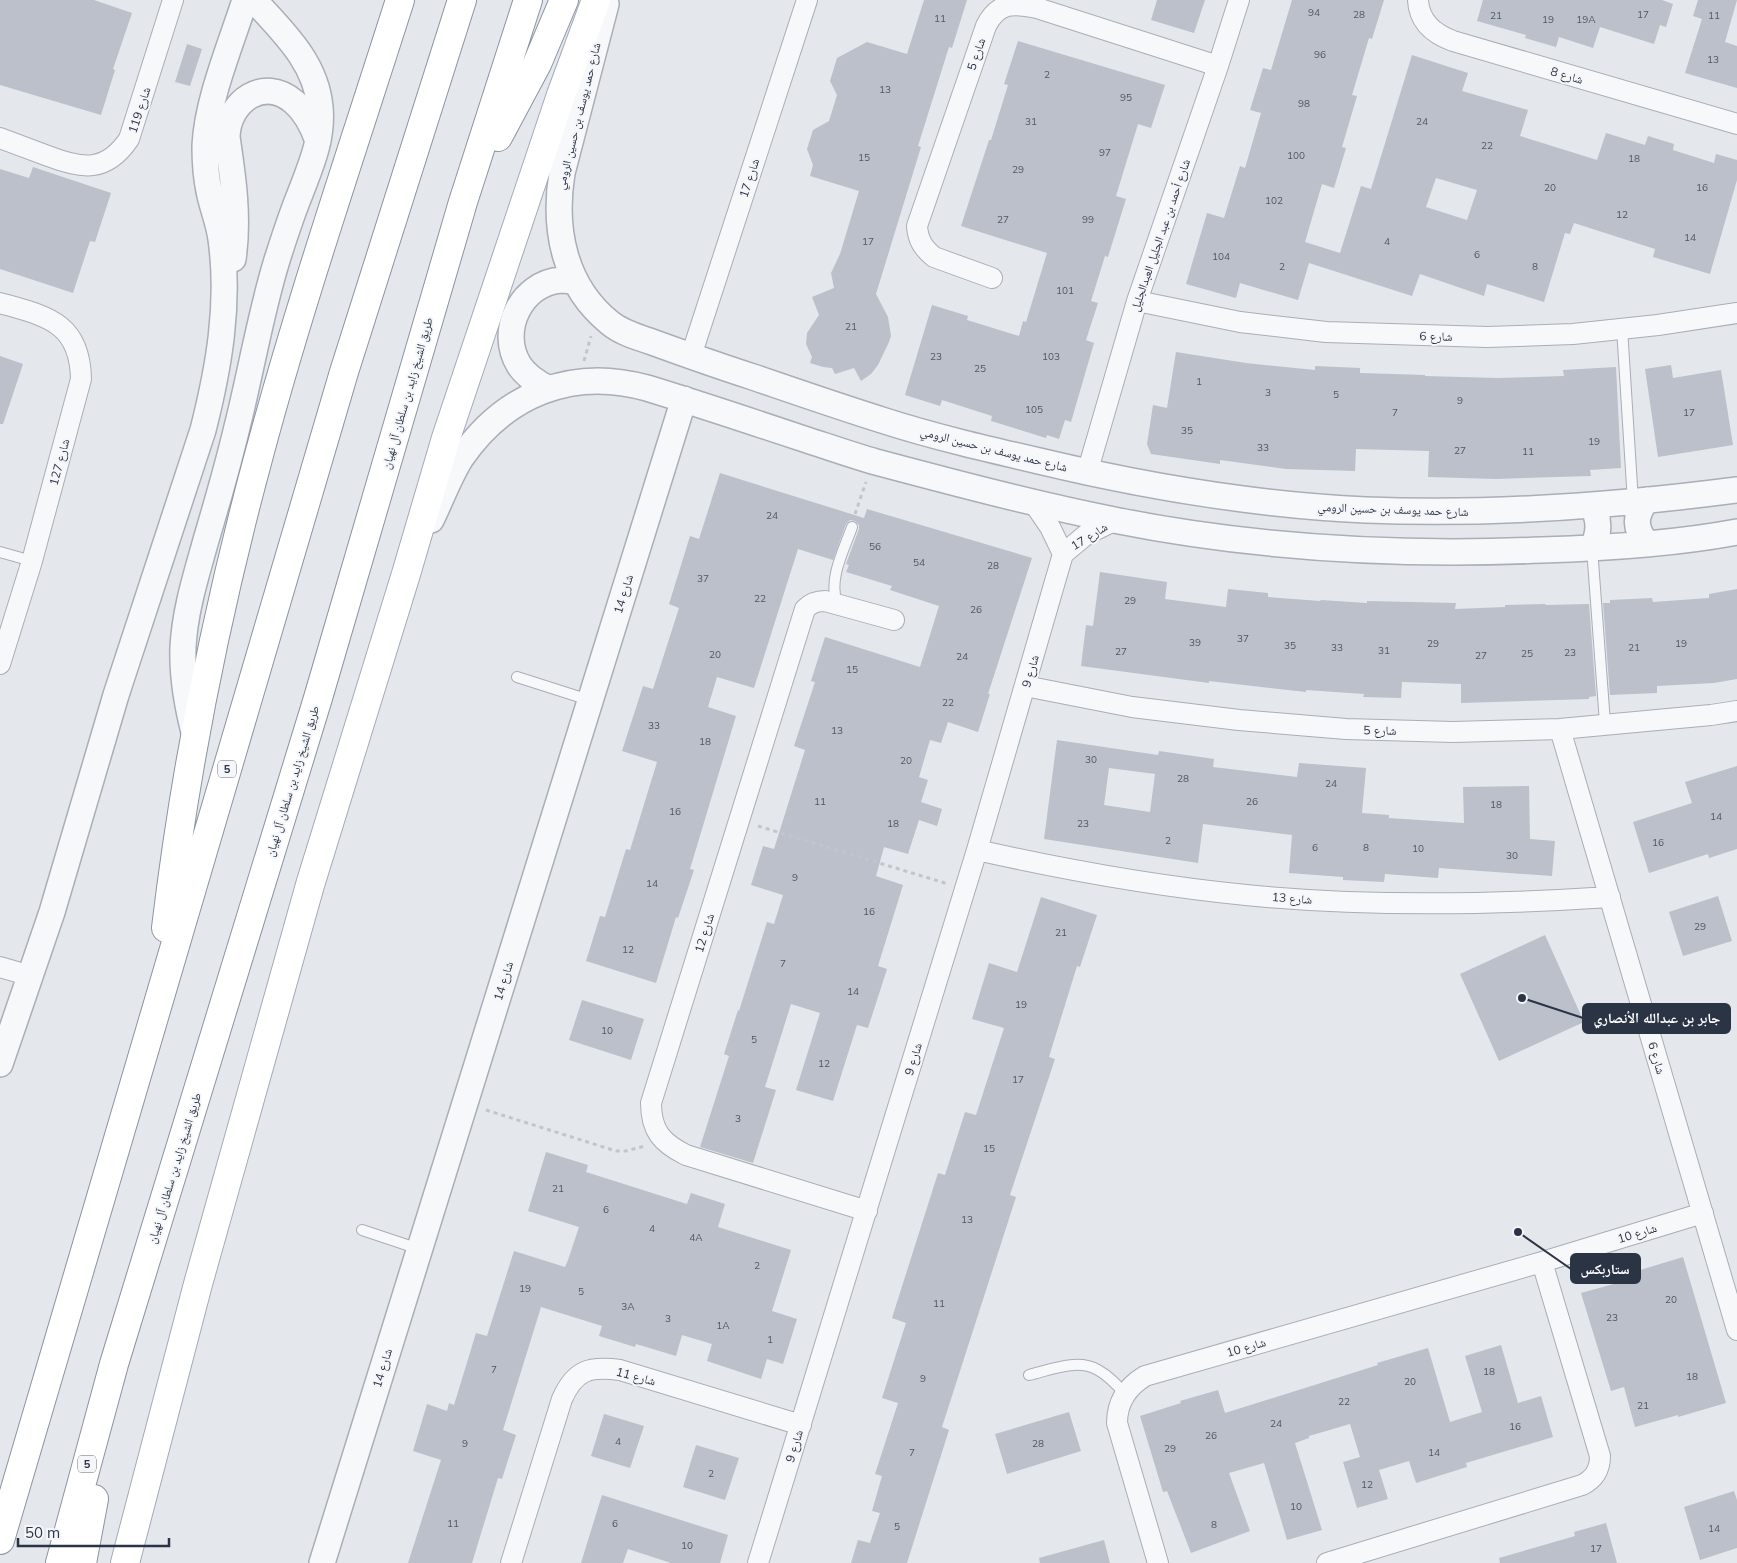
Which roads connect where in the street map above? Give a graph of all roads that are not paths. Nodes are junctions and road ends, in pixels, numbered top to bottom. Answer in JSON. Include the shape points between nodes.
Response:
{"nodes":[{"id":1,"x":173,"y":0,"type":"edge"},
{"id":2,"x":245,"y":0,"type":"edge"},
{"id":3,"x":254,"y":0,"type":"edge"},
{"id":4,"x":400,"y":0,"type":"edge"},
{"id":5,"x":462,"y":0,"type":"edge"},
{"id":6,"x":528,"y":0,"type":"edge"},
{"id":7,"x":564,"y":0,"type":"edge"},
{"id":8,"x":596,"y":0,"type":"edge"},
{"id":9,"x":607,"y":0,"type":"edge"},
{"id":10,"x":807,"y":0,"type":"edge"},
{"id":11,"x":1238,"y":0,"type":"edge"},
{"id":12,"x":1418,"y":0,"type":"edge"},
{"id":13,"x":1218,"y":66,"type":"junction"},
{"id":14,"x":1737,"y":124,"type":"edge"},
{"id":15,"x":0,"y":138,"type":"edge"},
{"id":16,"x":318,"y":143,"type":"junction"},
{"id":17,"x":463,"y":202,"type":"junction"},
{"id":18,"x":992,"y":278,"type":"dead end"},
{"id":19,"x":576,"y":282,"type":"junction"},
{"id":20,"x":225,"y":301,"type":"junction"},
{"id":21,"x":1137,"y":302,"type":"junction"},
{"id":22,"x":0,"y":303,"type":"edge"},
{"id":23,"x":1737,"y":313,"type":"edge"},
{"id":24,"x":1622,"y":328,"type":"junction"},
{"id":25,"x":691,"y":356,"type":"junction"},
{"id":26,"x":548,"y":389,"type":"junction"},
{"id":27,"x":684,"y":399,"type":"junction"},
{"id":28,"x":1087,"y":473,"type":"junction"},
{"id":29,"x":1737,"y":490,"type":"edge"},
{"id":30,"x":1640,"y":501,"type":"junction"},
{"id":31,"x":1033,"y":502,"type":"junction"},
{"id":32,"x":1592,"y":505,"type":"junction"},
{"id":33,"x":1116,"y":520,"type":"junction"},
{"id":34,"x":852,"y":527,"type":"road end"},
{"id":35,"x":1737,"y":532,"type":"edge"},
{"id":36,"x":1648,"y":544,"type":"junction"},
{"id":37,"x":1592,"y":548,"type":"junction"},
{"id":38,"x":0,"y":552,"type":"edge"},
{"id":39,"x":1063,"y":554,"type":"junction"},
{"id":40,"x":32,"y":562,"type":"junction"},
{"id":41,"x":406,"y":574,"type":"junction"},
{"id":42,"x":837,"y":603,"type":"junction"},
{"id":43,"x":894,"y":620,"type":"dead end"},
{"id":44,"x":0,"y":664,"type":"edge"},
{"id":45,"x":517,"y":676,"type":"dead end"},
{"id":46,"x":1025,"y":686,"type":"junction"},
{"id":47,"x":590,"y":700,"type":"junction"},
{"id":48,"x":1737,"y":711,"type":"edge"},
{"id":49,"x":1605,"y":724,"type":"junction"},
{"id":50,"x":1560,"y":728,"type":"junction"},
{"id":51,"x":196,"y":736,"type":"junction"},
{"id":52,"x":977,"y":850,"type":"junction"},
{"id":53,"x":1610,"y":897,"type":"junction"},
{"id":54,"x":0,"y":967,"type":"edge"},
{"id":55,"x":31,"y":976,"type":"junction"},
{"id":56,"x":157,"y":1008,"type":"junction"},
{"id":57,"x":0,"y":1064,"type":"edge"},
{"id":58,"x":866,"y":1211,"type":"junction"},
{"id":59,"x":1703,"y":1214,"type":"junction"},
{"id":60,"x":362,"y":1230,"type":"dead end"},
{"id":61,"x":419,"y":1250,"type":"junction"},
{"id":62,"x":1542,"y":1262,"type":"junction"},
{"id":63,"x":1737,"y":1330,"type":"edge"},
{"id":64,"x":114,"y":1364,"type":"junction"},
{"id":65,"x":1029,"y":1375,"type":"dead end"},
{"id":66,"x":1125,"y":1394,"type":"junction"},
{"id":67,"x":800,"y":1426,"type":"junction"},
{"id":68,"x":0,"y":1540,"type":"edge"},
{"id":69,"x":60,"y":1563,"type":"edge"},
{"id":70,"x":82,"y":1563,"type":"edge"},
{"id":71,"x":125,"y":1563,"type":"edge"},
{"id":72,"x":322,"y":1563,"type":"edge"},
{"id":73,"x":512,"y":1563,"type":"edge"},
{"id":74,"x":758,"y":1563,"type":"edge"},
{"id":75,"x":1158,"y":1563,"type":"edge"},
{"id":76,"x":1327,"y":1563,"type":"edge"}],
"edges":[{"from":1,"to":15,"type":"street","name":"شارع 119","via":[[129,139],[110,160],[97,165],[68,164]]},
{"from":2,"to":20,"type":"street","via":[[210,107],[205,146],[208,189],[221,237]]},
{"from":3,"to":16,"type":"street","via":[[292,42],[311,72],[320,107]]},
{"from":4,"to":51,"type":"main road","number":"5","via":[[258,456]]},
{"from":5,"to":56,"type":"main road","number":"5","via":[[344,372]]},
{"from":6,"to":17,"type":"main road","name":"طريق الشيخ زايد بن سلطان آل نهيان","number":"5"},
{"from":7,"to":17,"type":"main road","via":[[537,64]]},
{"from":8,"to":41,"type":"main road","via":[[459,398]]},
{"from":9,"to":19,"type":"street","name":"شارع حمد يوسف بن حسين الرومي","via":[[566,152],[558,194],[560,234]]},
{"from":10,"to":25,"type":"street","name":"شارع 17"},
{"from":11,"to":13,"type":"street","name":"شارع أحمد بن عبد الجليل العبدالجليل"},
{"from":12,"to":14,"type":"street","name":"شارع 8","via":[[1424,21],[1437,34],[1453,41]]},
{"from":13,"to":18,"type":"street","name":"شارع 5","via":[[1037,8],[1009,5],[995,12],[986,26],[917,226],[921,244],[934,257]]},
{"from":13,"to":21,"type":"street","name":"شارع أحمد بن عبد الجليل العبدالجليل"},
{"from":16,"to":20,"type":"street","via":[[312,125],[301,109],[280,93],[253,94],[233,112],[226,137],[236,230]]},
{"from":16,"to":51,"type":"street","via":[[276,262],[233,445],[189,598],[184,670]]},
{"from":17,"to":64,"type":"main road","name":"طريق الشيخ زايد بن سلطان آل نهيان","number":"5","via":[[318,698]]},
{"from":19,"to":25,"type":"street","name":"شارع حمد يوسف بن حسين الرومي","via":[[598,311],[620,330]]},
{"from":19,"to":26,"type":"street","via":[[562,280],[538,288],[520,304],[513,322],[511,340],[519,365],[536,383]]},
{"from":20,"to":55,"type":"street","via":[[218,365],[203,430],[119,686]]},
{"from":21,"to":24,"type":"street","name":"شارع 6","via":[[1240,322],[1326,332],[1488,337],[1573,334]]},
{"from":21,"to":28,"type":"street","name":"شارع أحمد بن عبد الجليل العبدالجليل"},
{"from":22,"to":40,"type":"street","name":"شارع 127","via":[[53,320],[76,345],[81,361],[81,379]]},
{"from":23,"to":24,"type":"street","name":"شارع 6"},
{"from":24,"to":30,"type":"lane"},
{"from":25,"to":28,"type":"street","name":"شارع حمد يوسف بن حسين الرومي","via":[[885,421]]},
{"from":26,"to":27,"type":"street","via":[[604,380],[628,383]]},
{"from":26,"to":41,"type":"street","via":[[514,406],[472,444],[451,477]]},
{"from":27,"to":31,"type":"street","via":[[872,461]]},
{"from":27,"to":47,"type":"street","name":"شارع 14"},
{"from":28,"to":32,"type":"street","name":"شارع حمد يوسف بن حسين الرومي","via":[[1236,499],[1356,509],[1496,511]]},
{"from":29,"to":30,"type":"street","name":"شارع حمد يوسف بن حسين الرومي"},
{"from":30,"to":32,"type":"street","name":"شارع حمد يوسف بن حسين الرومي"},
{"from":30,"to":36,"type":"street","via":[[1637,522],[1642,538]]},
{"from":31,"to":33,"type":"street"},
{"from":31,"to":39,"type":"street","name":"شارع 17"},
{"from":32,"to":37,"type":"street","via":[[1599,522]]},
{"from":33,"to":37,"type":"street","via":[[1231,539],[1341,548],[1499,552]]},
{"from":33,"to":39,"type":"street","name":"شارع 17","via":[[1087,534]]},
{"from":34,"to":42,"type":"lane","via":[[834,582]]},
{"from":35,"to":36,"type":"street"},
{"from":36,"to":37,"type":"street"},
{"from":37,"to":49,"type":"lane"},
{"from":38,"to":40,"type":"lane"},
{"from":39,"to":46,"type":"street","name":"شارع 9"},
{"from":40,"to":44,"type":"street","name":"شارع 127"},
{"from":41,"to":71,"type":"main road","via":[[296,933],[198,1284]]},
{"from":42,"to":43,"type":"street","name":"شارع 12"},
{"from":42,"to":58,"type":"street","name":"شارع 12","via":[[817,601],[805,609],[651,1103],[651,1114],[658,1134],[672,1148],[686,1155]]},
{"from":45,"to":47,"type":"lane"},
{"from":46,"to":50,"type":"street","name":"شارع 5","via":[[1132,707],[1346,729],[1453,732]]},
{"from":46,"to":52,"type":"street","name":"شارع 9"},
{"from":47,"to":61,"type":"street","name":"شارع 14"},
{"from":48,"to":49,"type":"street","name":"شارع 5"},
{"from":49,"to":50,"type":"street","name":"شارع 5"},
{"from":50,"to":53,"type":"street","name":"شارع 6"},
{"from":51,"to":56,"type":"main road","number":"5","via":[[167,917]]},
{"from":52,"to":53,"type":"street","name":"شارع 13","via":[[1057,868],[1138,881],[1304,900],[1470,904]]},
{"from":52,"to":58,"type":"street","name":"شارع 9"},
{"from":53,"to":59,"type":"street","name":"شارع 6"},
{"from":54,"to":55,"type":"street"},
{"from":55,"to":57,"type":"street"},
{"from":56,"to":68,"type":"main road","number":"5"},
{"from":58,"to":67,"type":"street","name":"شارع 9"},
{"from":59,"to":62,"type":"street","name":"شارع 10"},
{"from":59,"to":63,"type":"street","name":"شارع 6"},
{"from":60,"to":61,"type":"lane"},
{"from":61,"to":72,"type":"street","name":"شارع 14"},
{"from":62,"to":66,"type":"street","name":"شارع 10","via":[[1145,1376]]},
{"from":62,"to":76,"type":"street","via":[[1600,1456],[1594,1477],[1582,1485]]},
{"from":64,"to":69,"type":"main road","name":"طريق الشيخ زايد بن سلطان آل نهيان","number":"5"},
{"from":64,"to":70,"type":"main road"},
{"from":65,"to":66,"type":"lane","via":[[1074,1364],[1086,1366],[1098,1369]]},
{"from":66,"to":75,"type":"street","via":[[1117,1423]]},
{"from":67,"to":73,"type":"street","name":"شارع 11","via":[[620,1370],[594,1368],[583,1372],[574,1377],[562,1399]]},
{"from":67,"to":74,"type":"street","name":"شارع 9"}]}
